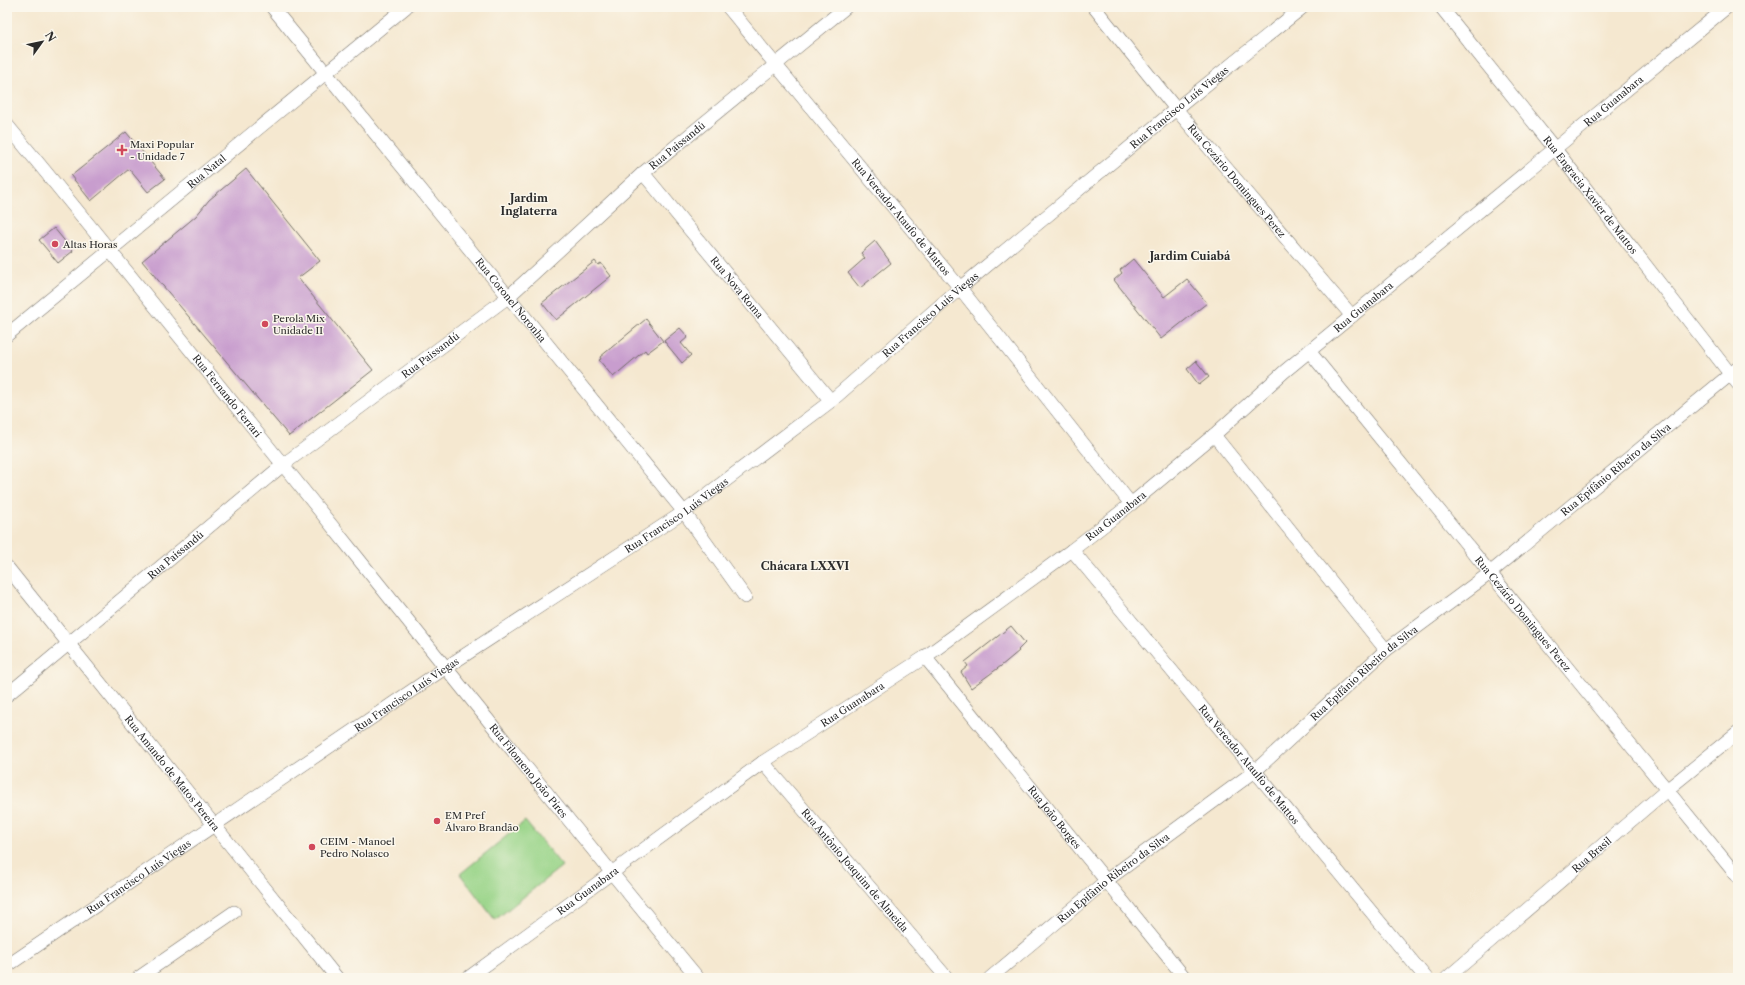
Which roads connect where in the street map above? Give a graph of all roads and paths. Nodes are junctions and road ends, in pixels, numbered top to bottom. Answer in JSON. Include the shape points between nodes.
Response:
{"nodes":[{"id":1,"x":272,"y":7,"type":"edge"},
{"id":2,"x":406,"y":7,"type":"edge"},
{"id":3,"x":728,"y":7,"type":"edge"},
{"id":4,"x":846,"y":7,"type":"edge"},
{"id":5,"x":1094,"y":7,"type":"edge"},
{"id":6,"x":1303,"y":7,"type":"edge"},
{"id":7,"x":1441,"y":7,"type":"edge"},
{"id":8,"x":1727,"y":7,"type":"edge"},
{"id":9,"x":776,"y":65,"type":"junction"},
{"id":10,"x":326,"y":73,"type":"junction"},
{"id":11,"x":1176,"y":109,"type":"junction"},
{"id":12,"x":7,"y":125,"type":"edge"},
{"id":13,"x":1555,"y":149,"type":"junction"},
{"id":14,"x":643,"y":173,"type":"junction"},
{"id":15,"x":110,"y":250,"type":"junction"},
{"id":16,"x":960,"y":288,"type":"junction"},
{"id":17,"x":508,"y":297,"type":"junction"},
{"id":18,"x":1352,"y":316,"type":"junction"},
{"id":19,"x":7,"y":335,"type":"edge"},
{"id":20,"x":1309,"y":351,"type":"junction"},
{"id":21,"x":1735,"y":375,"type":"edge"},
{"id":22,"x":831,"y":401,"type":"junction"},
{"id":23,"x":1214,"y":435,"type":"junction"},
{"id":24,"x":284,"y":464,"type":"junction"},
{"id":25,"x":1131,"y":504,"type":"junction"},
{"id":26,"x":684,"y":512,"type":"junction"},
{"id":27,"x":1072,"y":550,"type":"junction"},
{"id":28,"x":7,"y":567,"type":"edge"},
{"id":29,"x":1490,"y":573,"type":"junction"},
{"id":30,"x":745,"y":597,"type":"dead end"},
{"id":31,"x":68,"y":644,"type":"junction"},
{"id":32,"x":1386,"y":650,"type":"junction"},
{"id":33,"x":925,"y":657,"type":"junction"},
{"id":34,"x":445,"y":668,"type":"junction"},
{"id":35,"x":7,"y":696,"type":"edge"},
{"id":36,"x":1738,"y":732,"type":"edge"},
{"id":37,"x":763,"y":762,"type":"junction"},
{"id":38,"x":1255,"y":771,"type":"junction"},
{"id":39,"x":1668,"y":789,"type":"junction"},
{"id":40,"x":213,"y":825,"type":"junction"},
{"id":41,"x":612,"y":874,"type":"junction"},
{"id":42,"x":1738,"y":876,"type":"edge"},
{"id":43,"x":1107,"y":880,"type":"junction"},
{"id":44,"x":234,"y":912,"type":"dead end"},
{"id":45,"x":7,"y":966,"type":"edge"},
{"id":46,"x":138,"y":978,"type":"edge"},
{"id":47,"x":337,"y":978,"type":"edge"},
{"id":48,"x":468,"y":978,"type":"edge"},
{"id":49,"x":698,"y":978,"type":"edge"},
{"id":50,"x":947,"y":978,"type":"edge"},
{"id":51,"x":990,"y":978,"type":"edge"},
{"id":52,"x":1185,"y":978,"type":"edge"},
{"id":53,"x":1426,"y":978,"type":"edge"},
{"id":54,"x":1447,"y":978,"type":"edge"}],
"edges":[{"from":1,"to":10,"type":"street","name":"Rua Coronel Noronha"},
{"from":2,"to":10,"type":"street","name":"Rua Natal"},
{"from":3,"to":9,"type":"street","name":"Rua Vereador Ataufo de Mattos"},
{"from":4,"to":9,"type":"street","name":"Rua Paissandú"},
{"from":5,"to":11,"type":"street","name":"Rua Cezário Domingues Perez"},
{"from":6,"to":11,"type":"street","name":"Rua Francisco Luís Viegas"},
{"from":7,"to":13,"type":"street","name":"Rua Engracia Xavier de Mattos"},
{"from":8,"to":13,"type":"street","name":"Rua Guanabara"},
{"from":9,"to":14,"type":"street","name":"Rua Paissandú"},
{"from":9,"to":16,"type":"street","name":"Rua Vereador Ataufo de Mattos"},
{"from":10,"to":15,"type":"street","name":"Rua Natal"},
{"from":10,"to":17,"type":"street","name":"Rua Coronel Noronha"},
{"from":11,"to":16,"type":"street","name":"Rua Francisco Luís Viegas"},
{"from":11,"to":18,"type":"street","name":"Rua Cezário Domingues Perez"},
{"from":12,"to":15,"type":"street","name":"Rua Fernando Ferrari"},
{"from":13,"to":18,"type":"street","name":"Rua Guanabara"},
{"from":13,"to":21,"type":"street","name":"Rua Engracia Xavier de Mattos"},
{"from":14,"to":17,"type":"street","name":"Rua Paissandú"},
{"from":14,"to":22,"type":"street","name":"Rua Nova Roma"},
{"from":15,"to":19,"type":"street","name":"Rua Natal"},
{"from":15,"to":24,"type":"street","name":"Rua Fernando Ferrari"},
{"from":16,"to":22,"type":"street","name":"Rua Francisco Luís Viegas"},
{"from":16,"to":25,"type":"street","name":"Rua Vereador Ataufo de Mattos"},
{"from":17,"to":24,"type":"street","name":"Rua Paissandú"},
{"from":17,"to":26,"type":"street","name":"Rua Coronel Noronha"},
{"from":18,"to":20,"type":"street","name":"Rua Guanabara"},
{"from":20,"to":23,"type":"street","name":"Rua Guanabara"},
{"from":20,"to":29,"type":"street","name":"Rua Cezário Domingues Perez"},
{"from":21,"to":29,"type":"street","name":"Rua Epifânio Ribeiro da Silva"},
{"from":22,"to":26,"type":"street","name":"Rua Francisco Luís Viegas"},
{"from":23,"to":25,"type":"street","name":"Rua Guanabara"},
{"from":23,"to":32,"type":"street"},
{"from":24,"to":31,"type":"street","name":"Rua Paissandú"},
{"from":24,"to":34,"type":"street","name":"Rua Fernando Ferrari"},
{"from":25,"to":27,"type":"street","name":"Rua Guanabara"},
{"from":26,"to":30,"type":"street","name":"Rua Coronel Noronha"},
{"from":26,"to":34,"type":"street","name":"Rua Francisco Luís Viegas"},
{"from":27,"to":33,"type":"street","name":"Rua Guanabara"},
{"from":27,"to":38,"type":"street","name":"Rua Vereador Ataulfo de Mattos"},
{"from":28,"to":31,"type":"street","name":"Rua Amando de Matos Pereira"},
{"from":29,"to":32,"type":"street","name":"Rua Epifânio Ribeiro da Silva"},
{"from":29,"to":39,"type":"street","name":"Rua Cezário Domingues Perez"},
{"from":31,"to":35,"type":"street","name":"Rua Paissandú"},
{"from":31,"to":40,"type":"street","name":"Rua Amando de Matos Pereira"},
{"from":32,"to":38,"type":"street","name":"Rua Epifânio Ribeiro da Silva"},
{"from":33,"to":37,"type":"street","name":"Rua Guanabara"},
{"from":33,"to":43,"type":"street","name":"Rua João Borges"},
{"from":34,"to":40,"type":"street","name":"Rua Francisco Luís Viegas"},
{"from":34,"to":41,"type":"street","name":"Rua Filomeno João Píres"},
{"from":36,"to":39,"type":"street","name":"Rua Brasil"},
{"from":37,"to":41,"type":"street","name":"Rua Guanabara"},
{"from":37,"to":50,"type":"street","name":"Rua Antônio Joaquim de Almeida"},
{"from":38,"to":43,"type":"street","name":"Rua Epifânio Ribeiro da Silva"},
{"from":38,"to":53,"type":"street","name":"Rua Vereador Ataulfo de Mattos"},
{"from":39,"to":42,"type":"street","name":"Rua Cezário Domingues Perez"},
{"from":39,"to":54,"type":"street","name":"Rua Brasil"},
{"from":40,"to":45,"type":"street","name":"Rua Francisco Luís Viegas"},
{"from":40,"to":47,"type":"street","name":"Rua Amando de Matos Pereira"},
{"from":41,"to":48,"type":"street","name":"Rua Guanabara"},
{"from":41,"to":49,"type":"street","name":"Rua Filomeno João Píres"},
{"from":43,"to":51,"type":"street","name":"Rua Epifânio Ribeiro da Silva"},
{"from":43,"to":52,"type":"street","name":"Rua João Borges"},
{"from":44,"to":46,"type":"street"}]}
